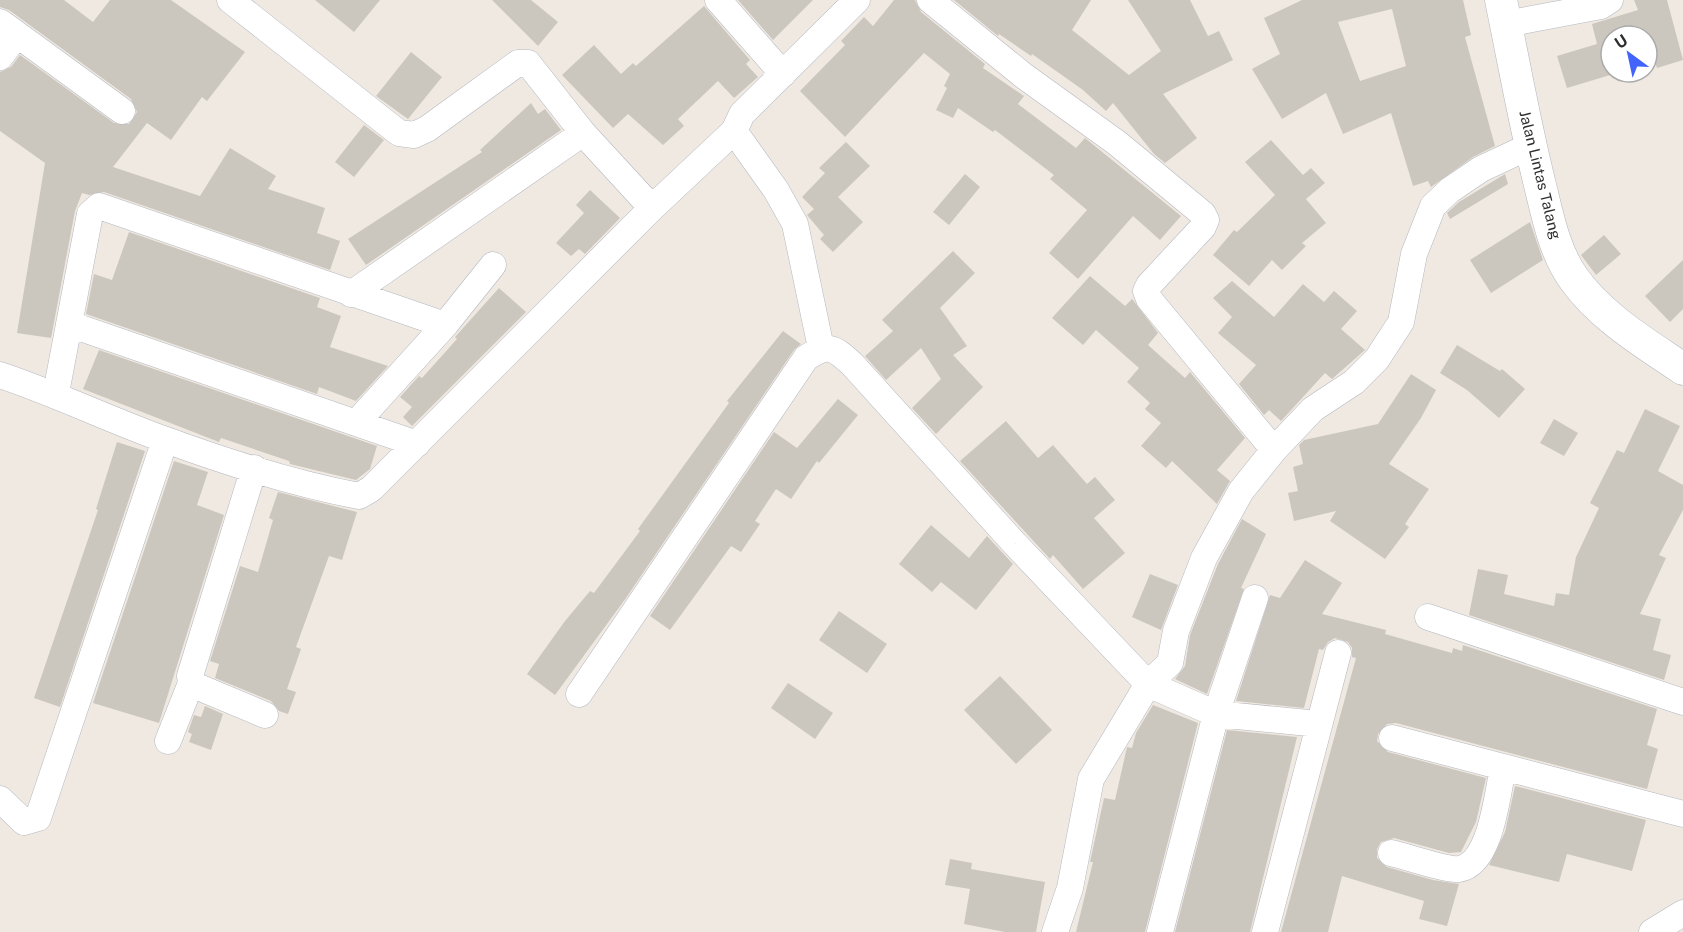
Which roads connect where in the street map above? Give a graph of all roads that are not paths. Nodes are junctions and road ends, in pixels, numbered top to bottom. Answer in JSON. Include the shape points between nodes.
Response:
{"nodes":[{"id":1,"x":230,"y":0,"type":"edge"},
{"id":2,"x":718,"y":0,"type":"edge"},
{"id":3,"x":857,"y":0,"type":"edge"},
{"id":4,"x":930,"y":0,"type":"edge"},
{"id":5,"x":1610,"y":0,"type":"edge"},
{"id":6,"x":1503,"y":12,"type":"edge"},
{"id":7,"x":8,"y":29,"type":"edge"},
{"id":8,"x":0,"y":57,"type":"edge"},
{"id":9,"x":783,"y":74,"type":"junction"},
{"id":10,"x":122,"y":111,"type":"dead end"},
{"id":11,"x":734,"y":131,"type":"junction"},
{"id":12,"x":584,"y":133,"type":"junction"},
{"id":13,"x":1530,"y":146,"type":"junction"},
{"id":14,"x":652,"y":208,"type":"junction"},
{"id":15,"x":493,"y":265,"type":"dead end"},
{"id":16,"x":351,"y":294,"type":"junction"},
{"id":17,"x":69,"y":324,"type":"junction"},
{"id":18,"x":445,"y":325,"type":"junction"},
{"id":19,"x":821,"y":348,"type":"junction"},
{"id":20,"x":1683,"y":369,"type":"edge"},
{"id":21,"x":0,"y":375,"type":"edge"},
{"id":22,"x":56,"y":393,"type":"junction"},
{"id":23,"x":356,"y":423,"type":"junction"},
{"id":24,"x":165,"y":440,"type":"junction"},
{"id":25,"x":417,"y":444,"type":"junction"},
{"id":26,"x":1274,"y":450,"type":"junction"},
{"id":27,"x":254,"y":468,"type":"junction"},
{"id":28,"x":1256,"y":598,"type":"dead end"},
{"id":29,"x":1428,"y":617,"type":"dead end"},
{"id":30,"x":1338,"y":653,"type":"dead end"},
{"id":31,"x":191,"y":683,"type":"junction"},
{"id":32,"x":1148,"y":684,"type":"junction"},
{"id":33,"x":579,"y":694,"type":"dead end"},
{"id":34,"x":1683,"y":702,"type":"edge"},
{"id":35,"x":1216,"y":714,"type":"junction"},
{"id":36,"x":266,"y":715,"type":"dead end"},
{"id":37,"x":1319,"y":724,"type":"junction"},
{"id":38,"x":1392,"y":738,"type":"dead end"},
{"id":39,"x":168,"y":741,"type":"dead end"},
{"id":40,"x":1503,"y":768,"type":"junction"},
{"id":41,"x":0,"y":800,"type":"edge"},
{"id":42,"x":1683,"y":814,"type":"edge"},
{"id":43,"x":1391,"y":853,"type":"dead end"},
{"id":44,"x":1683,"y":913,"type":"edge"},
{"id":45,"x":1055,"y":932,"type":"edge"},
{"id":46,"x":1160,"y":932,"type":"edge"},
{"id":47,"x":1265,"y":932,"type":"edge"},
{"id":48,"x":1652,"y":932,"type":"edge"}],
"edges":[{"from":1,"to":12,"type":"street","via":[[399,133],[414,135],[427,129],[523,61]]},
{"from":2,"to":9,"type":"street"},
{"from":3,"to":9,"type":"street"},
{"from":4,"to":26,"type":"street","via":[[1203,214],[1203,227],[1146,291]]},
{"from":5,"to":6,"type":"street","via":[[1601,6]]},
{"from":6,"to":13,"type":"street","name":"Jalan Lintas Talang"},
{"from":7,"to":8,"type":"street"},
{"from":7,"to":10,"type":"street"},
{"from":9,"to":11,"type":"street","via":[[742,114]]},
{"from":11,"to":14,"type":"street"},
{"from":11,"to":19,"type":"street","via":[[777,190],[795,224]]},
{"from":12,"to":14,"type":"street"},
{"from":12,"to":16,"type":"street"},
{"from":13,"to":20,"type":"street","name":"Jalan Lintas Talang","via":[[1548,220],[1574,279],[1629,332]]},
{"from":13,"to":26,"type":"street","via":[[1481,169],[1433,206],[1414,254],[1401,322],[1377,358],[1354,382],[1313,409]]},
{"from":14,"to":25,"type":"street"},
{"from":15,"to":18,"type":"street"},
{"from":16,"to":17,"type":"street","via":[[99,206],[90,214]]},
{"from":16,"to":18,"type":"street"},
{"from":17,"to":22,"type":"street"},
{"from":17,"to":23,"type":"street"},
{"from":18,"to":23,"type":"street"},
{"from":19,"to":32,"type":"street","via":[[836,349],[852,364]]},
{"from":19,"to":33,"type":"street","via":[[806,358]]},
{"from":21,"to":22,"type":"street"},
{"from":22,"to":24,"type":"street"},
{"from":23,"to":25,"type":"street"},
{"from":24,"to":27,"type":"street"},
{"from":24,"to":41,"type":"street","via":[[38,818],[24,822]]},
{"from":25,"to":27,"type":"street","via":[[359,496]]},
{"from":26,"to":32,"type":"street","via":[[1241,491],[1209,548],[1176,631],[1170,663]]},
{"from":27,"to":31,"type":"street"},
{"from":28,"to":35,"type":"street"},
{"from":29,"to":34,"type":"street"},
{"from":30,"to":37,"type":"street"},
{"from":31,"to":36,"type":"street"},
{"from":31,"to":39,"type":"street"},
{"from":32,"to":35,"type":"street"},
{"from":32,"to":45,"type":"street","via":[[1091,778],[1070,888]]},
{"from":35,"to":37,"type":"street"},
{"from":35,"to":46,"type":"street"},
{"from":37,"to":47,"type":"street"},
{"from":38,"to":40,"type":"street"},
{"from":40,"to":42,"type":"street"},
{"from":40,"to":43,"type":"street","via":[[1488,836],[1474,862],[1458,869]]},
{"from":44,"to":48,"type":"street"}]}
